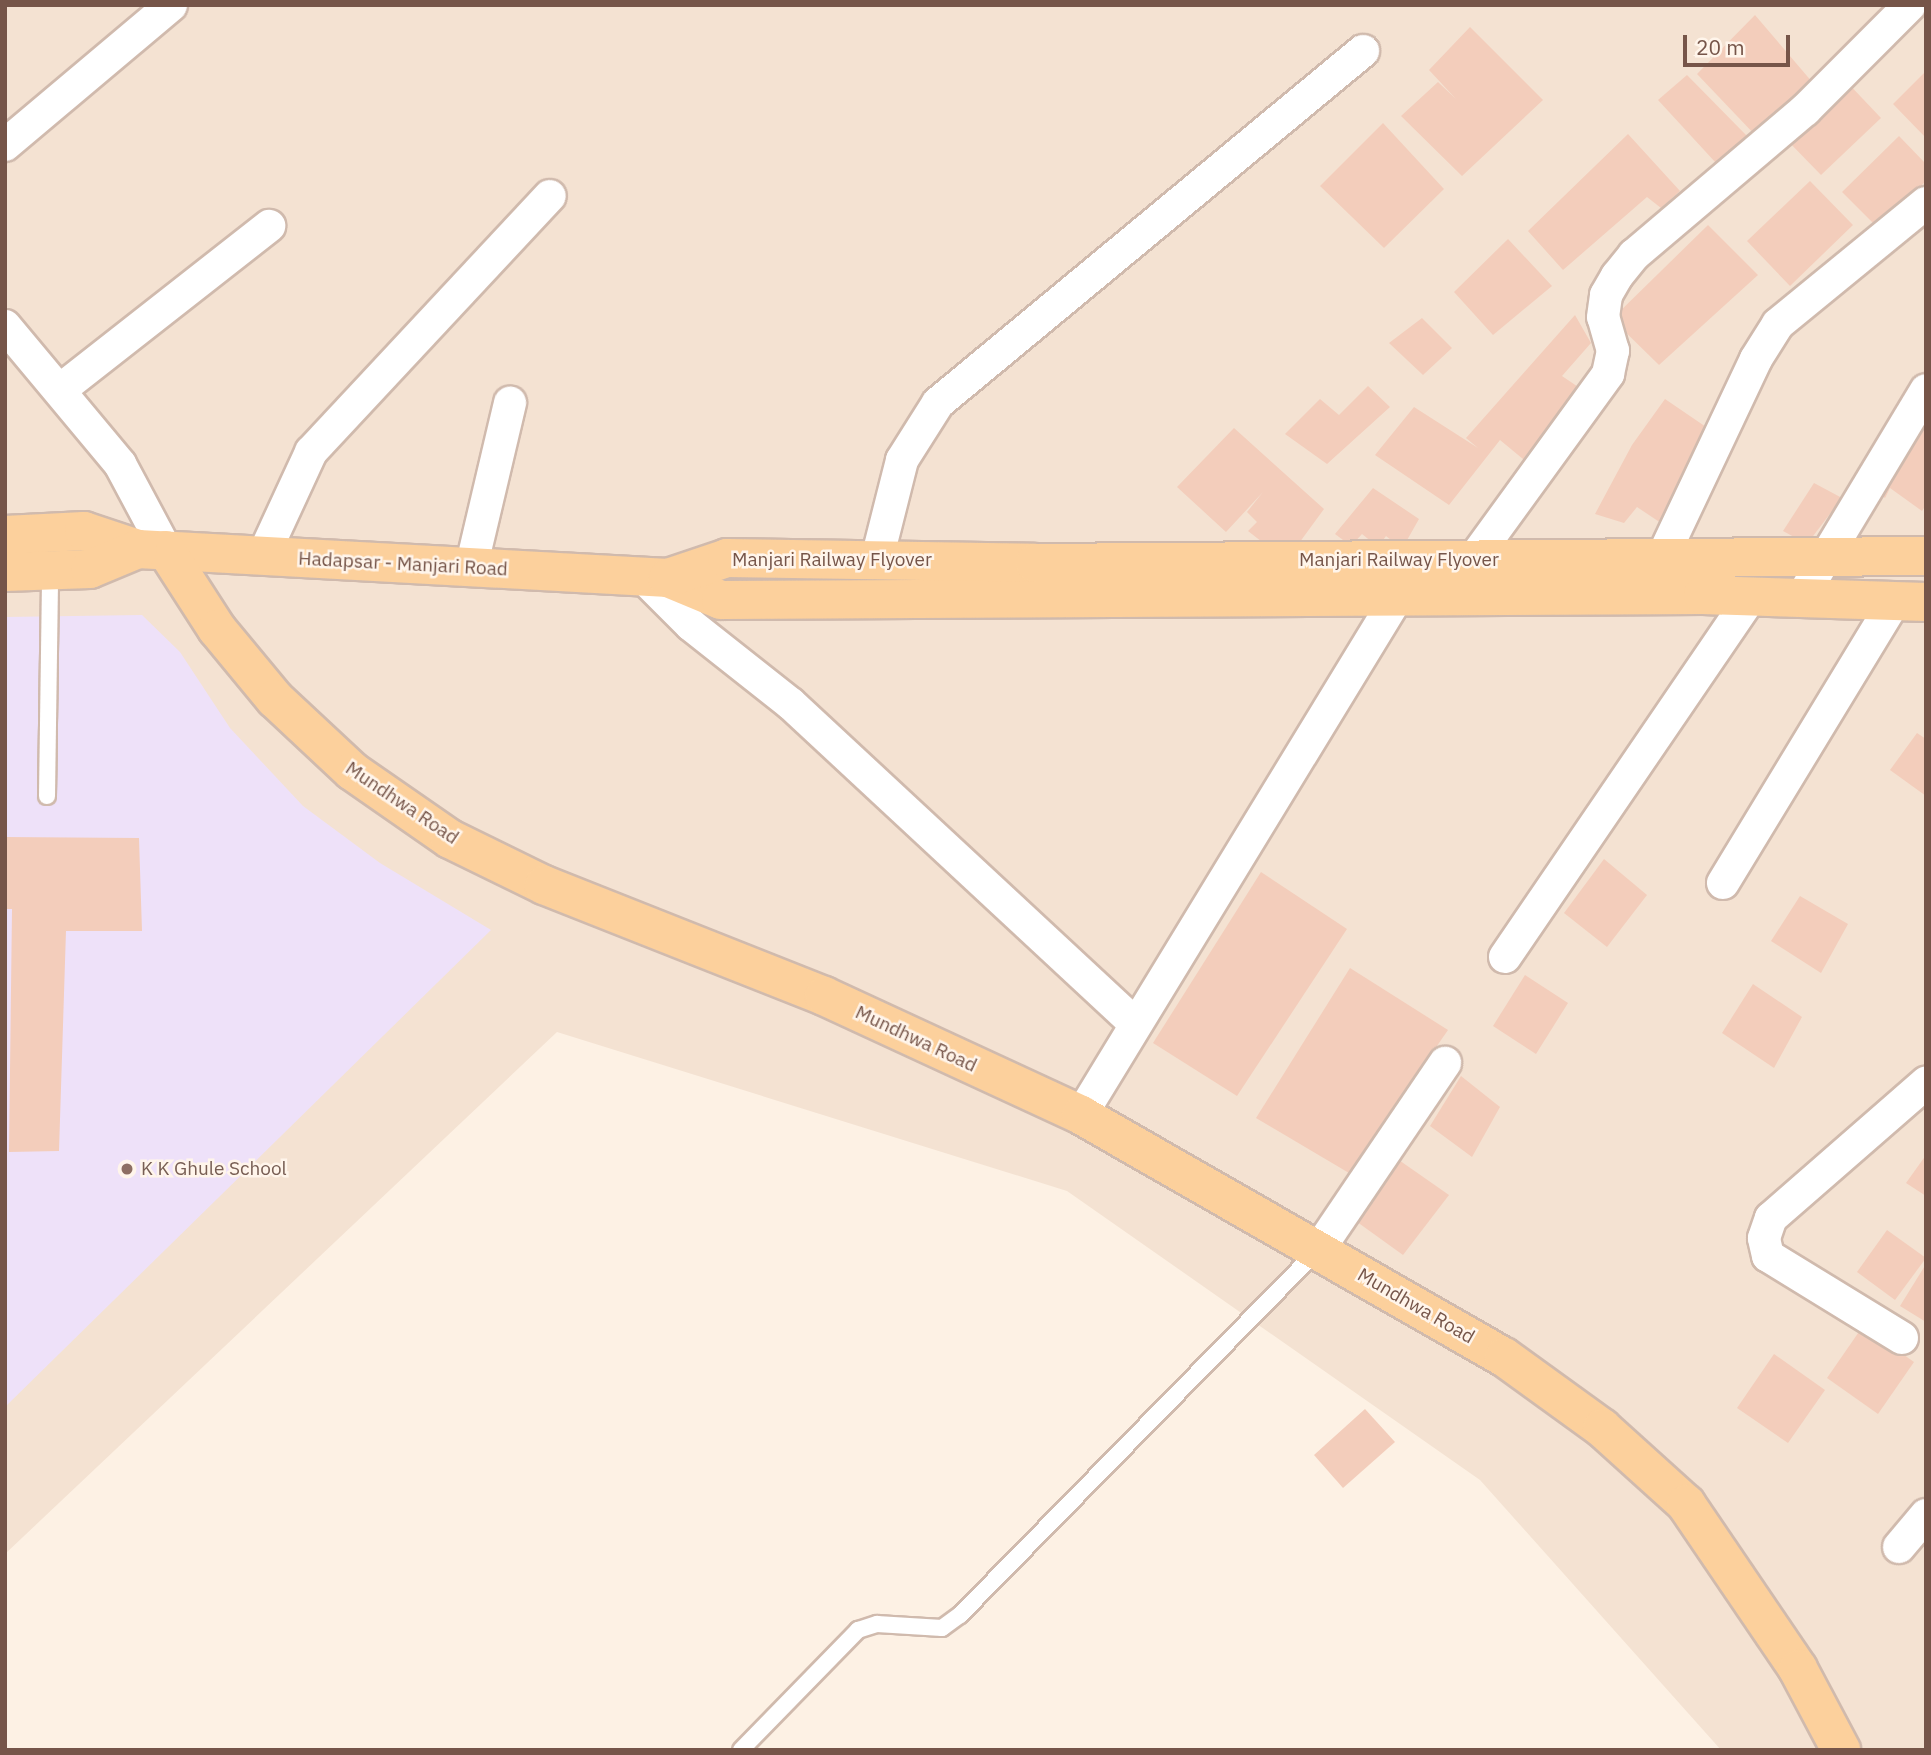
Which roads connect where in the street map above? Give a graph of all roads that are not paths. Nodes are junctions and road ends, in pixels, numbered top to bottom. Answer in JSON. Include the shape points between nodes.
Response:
{"nodes":[{"id":1,"x":171,"y":5,"type":"edge"},
{"id":2,"x":1910,"y":5,"type":"edge"},
{"id":3,"x":1363,"y":51,"type":"dead end"},
{"id":4,"x":5,"y":145,"type":"edge"},
{"id":5,"x":550,"y":196,"type":"dead end"},
{"id":6,"x":1926,"y":202,"type":"edge"},
{"id":7,"x":269,"y":226,"type":"dead end"},
{"id":8,"x":5,"y":326,"type":"edge"},
{"id":9,"x":60,"y":390,"type":"junction"},
{"id":10,"x":1926,"y":390,"type":"edge"},
{"id":11,"x":510,"y":403,"type":"dead end"},
{"id":12,"x":5,"y":535,"type":"edge"},
{"id":13,"x":152,"y":550,"type":"junction"},
{"id":14,"x":51,"y":551,"type":"junction"},
{"id":15,"x":263,"y":556,"type":"junction"},
{"id":16,"x":1926,"y":556,"type":"edge"},
{"id":17,"x":1826,"y":557,"type":"junction"},
{"id":18,"x":1662,"y":558,"type":"junction"},
{"id":19,"x":877,"y":559,"type":"junction"},
{"id":20,"x":1395,"y":559,"type":"junction"},
{"id":21,"x":1473,"y":559,"type":"junction"},
{"id":22,"x":471,"y":568,"type":"junction"},
{"id":23,"x":5,"y":572,"type":"edge"},
{"id":24,"x":655,"y":577,"type":"junction"},
{"id":25,"x":1752,"y":595,"type":"junction"},
{"id":26,"x":1803,"y":595,"type":"junction"},
{"id":27,"x":1472,"y":598,"type":"junction"},
{"id":28,"x":1396,"y":599,"type":"junction"},
{"id":29,"x":1910,"y":602,"type":"edge"},
{"id":30,"x":47,"y":796,"type":"dead end"},
{"id":31,"x":1723,"y":883,"type":"dead end"},
{"id":32,"x":1505,"y":957,"type":"dead end"},
{"id":33,"x":1135,"y":1024,"type":"junction"},
{"id":34,"x":1446,"y":1063,"type":"dead end"},
{"id":35,"x":1926,"y":1083,"type":"edge"},
{"id":36,"x":1081,"y":1115,"type":"junction"},
{"id":37,"x":1319,"y":1249,"type":"junction"},
{"id":38,"x":1902,"y":1338,"type":"dead end"},
{"id":39,"x":1926,"y":1515,"type":"edge"},
{"id":40,"x":1899,"y":1547,"type":"dead end"},
{"id":41,"x":741,"y":1750,"type":"edge"},
{"id":42,"x":1841,"y":1750,"type":"edge"}],
"edges":[{"from":1,"to":4,"type":"street"},
{"from":2,"to":21,"type":"street","via":[[1805,110],[1644,247],[1617,276],[1606,295],[1603,317],[1613,351],[1608,374]]},
{"from":3,"to":19,"type":"street","via":[[937,403],[902,460]]},
{"from":5,"to":15,"type":"street","via":[[311,452]]},
{"from":6,"to":18,"type":"street","via":[[1778,324],[1756,359]]},
{"from":7,"to":9,"type":"street"},
{"from":8,"to":9,"type":"street","name":"Mundhwa Road"},
{"from":9,"to":13,"type":"street","name":"Mundhwa Road","via":[[120,464]]},
{"from":10,"to":17,"type":"street"},
{"from":11,"to":22,"type":"street"},
{"from":12,"to":14,"type":"main road","name":"Hadapsar - Manjari Road"},
{"from":13,"to":14,"type":"main road","name":"Hadapsar - Manjari Road","via":[[84,531]]},
{"from":13,"to":15,"type":"main road","name":"Hadapsar - Manjari Road"},
{"from":13,"to":36,"type":"main road","name":"Mundhwa Road","via":[[275,699],[352,771],[450,839],[544,885],[824,996]]},
{"from":14,"to":23,"type":"main road","name":"Hadapsar - Manjari Road"},
{"from":14,"to":30,"type":"lane"},
{"from":15,"to":22,"type":"main road","name":"Hadapsar - Manjari Road"},
{"from":16,"to":17,"type":"main road","name":"Manjari Railway Flyover"},
{"from":17,"to":18,"type":"main road","name":"Manjari Railway Flyover"},
{"from":17,"to":26,"type":"street"},
{"from":18,"to":21,"type":"main road","name":"Manjari Railway Flyover"},
{"from":19,"to":20,"type":"main road","name":"Manjari Railway Flyover","via":[[1035,563]]},
{"from":19,"to":24,"type":"main road","name":"Manjari Railway Flyover","via":[[727,558]]},
{"from":20,"to":21,"type":"main road","name":"Manjari Railway Flyover"},
{"from":20,"to":28,"type":"street"},
{"from":21,"to":27,"type":"street"},
{"from":22,"to":24,"type":"main road","name":"Hadapsar - Manjari Road"},
{"from":24,"to":28,"type":"main road","name":"Manjari Railway Flyover","via":[[722,600]]},
{"from":24,"to":33,"type":"street","via":[[691,625],[791,704]]},
{"from":25,"to":26,"type":"main road","name":"Manjari Railway Flyover"},
{"from":25,"to":27,"type":"main road","name":"Manjari Railway Flyover"},
{"from":25,"to":32,"type":"street"},
{"from":26,"to":29,"type":"main road","name":"Manjari Railway Flyover"},
{"from":27,"to":28,"type":"main road","name":"Manjari Railway Flyover"},
{"from":28,"to":33,"type":"street"},
{"from":29,"to":31,"type":"street"},
{"from":33,"to":36,"type":"street"},
{"from":34,"to":37,"type":"street"},
{"from":35,"to":38,"type":"street","via":[[1771,1217],[1764,1238],[1768,1256]]},
{"from":36,"to":37,"type":"main road","name":"Mundhwa Road"},
{"from":37,"to":41,"type":"lane","via":[[960,1615],[942,1628],[877,1624],[858,1630]]},
{"from":37,"to":42,"type":"main road","name":"Mundhwa Road","via":[[1504,1357],[1602,1427],[1686,1504],[1798,1669]]},
{"from":39,"to":40,"type":"street"}]}
